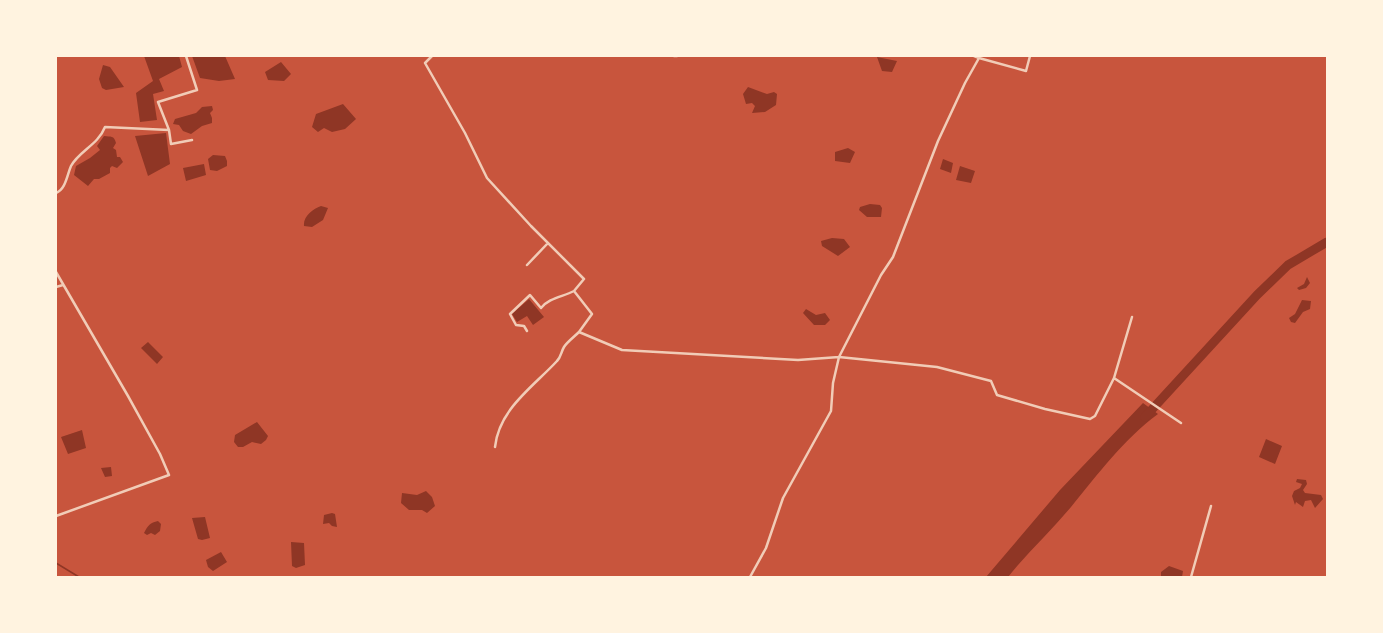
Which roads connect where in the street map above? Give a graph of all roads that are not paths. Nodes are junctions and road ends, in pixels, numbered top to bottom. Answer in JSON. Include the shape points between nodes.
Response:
{"nodes":[{"id":1,"x":186,"y":56,"type":"edge"},
{"id":2,"x":432,"y":56,"type":"edge"},
{"id":3,"x":974,"y":56,"type":"edge"},
{"id":4,"x":1030,"y":56,"type":"edge"},
{"id":5,"x":979,"y":58,"type":"junction"},
{"id":6,"x":168,"y":130,"type":"junction"},
{"id":7,"x":192,"y":140,"type":"dead end"},
{"id":8,"x":56,"y":193,"type":"edge"},
{"id":9,"x":548,"y":243,"type":"junction"},
{"id":10,"x":527,"y":265,"type":"dead end"},
{"id":11,"x":56,"y":272,"type":"edge"},
{"id":12,"x":63,"y":285,"type":"junction"},
{"id":13,"x":56,"y":287,"type":"edge"},
{"id":14,"x":574,"y":291,"type":"junction"},
{"id":15,"x":1132,"y":317,"type":"dead end"},
{"id":16,"x":527,"y":331,"type":"dead end"},
{"id":17,"x":579,"y":332,"type":"junction"},
{"id":18,"x":839,"y":357,"type":"junction"},
{"id":19,"x":1114,"y":378,"type":"junction"},
{"id":20,"x":1181,"y":423,"type":"dead end"},
{"id":21,"x":495,"y":447,"type":"dead end"},
{"id":22,"x":1211,"y":506,"type":"dead end"},
{"id":23,"x":56,"y":516,"type":"edge"},
{"id":24,"x":750,"y":577,"type":"edge"},
{"id":25,"x":1191,"y":577,"type":"edge"}],
"edges":[{"from":1,"to":6,"type":"street","via":[[197,90],[158,102]]},
{"from":2,"to":9,"type":"street","via":[[425,63],[487,178]]},
{"from":3,"to":5,"type":"street"},
{"from":4,"to":5,"type":"street","via":[[1026,71]]},
{"from":5,"to":18,"type":"street","via":[[938,142],[893,257],[881,275]]},
{"from":6,"to":7,"type":"street","via":[[171,144]]},
{"from":6,"to":8,"type":"street","via":[[105,127],[102,136],[72,165],[65,183]]},
{"from":9,"to":10,"type":"street"},
{"from":9,"to":14,"type":"street","via":[[584,279]]},
{"from":11,"to":12,"type":"street"},
{"from":12,"to":13,"type":"street"},
{"from":12,"to":23,"type":"street","via":[[128,396],[169,475]]},
{"from":14,"to":16,"type":"street","via":[[547,300],[540,308],[530,295],[510,314],[516,325],[524,326]]},
{"from":14,"to":17,"type":"street","via":[[592,314]]},
{"from":15,"to":19,"type":"street"},
{"from":17,"to":18,"type":"street","via":[[622,350],[798,360]]},
{"from":17,"to":21,"type":"street","via":[[564,347],[559,360],[517,401],[504,418],[496,434]]},
{"from":18,"to":19,"type":"street","via":[[937,367],[991,381],[996,395],[1084,419],[1095,416]]},
{"from":18,"to":24,"type":"street","via":[[833,383],[831,411],[783,498],[766,548]]},
{"from":19,"to":20,"type":"street"},
{"from":22,"to":25,"type":"street"}]}
